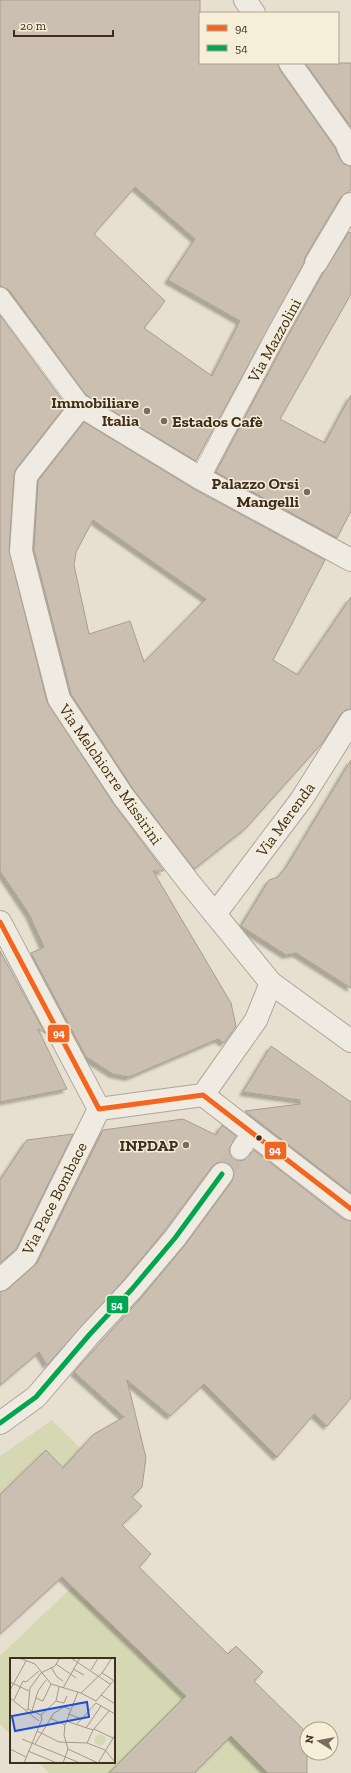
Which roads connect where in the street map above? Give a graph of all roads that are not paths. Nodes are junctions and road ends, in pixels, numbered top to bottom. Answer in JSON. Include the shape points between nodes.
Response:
{"nodes":[{"id":1,"x":245,"y":0,"type":"edge"},
{"id":2,"x":253,"y":12,"type":"edge"},
{"id":3,"x":291,"y":64,"type":"edge"},
{"id":4,"x":351,"y":154,"type":"edge"},
{"id":5,"x":351,"y":204,"type":"edge"},
{"id":6,"x":316,"y":263,"type":"joint"},
{"id":7,"x":0,"y":297,"type":"edge"},
{"id":8,"x":81,"y":406,"type":"junction"},
{"id":9,"x":200,"y":478,"type":"junction"},
{"id":10,"x":351,"y":559,"type":"edge"},
{"id":11,"x":351,"y":721,"type":"edge"},
{"id":12,"x":215,"y":914,"type":"junction"},
{"id":13,"x":0,"y":922,"type":"edge"},
{"id":14,"x":271,"y":983,"type":"junction"},
{"id":15,"x":351,"y":1041,"type":"edge"},
{"id":16,"x":202,"y":1095,"type":"junction"},
{"id":17,"x":99,"y":1109,"type":"junction"},
{"id":18,"x":222,"y":1174,"type":"tunnel mouth"},
{"id":19,"x":351,"y":1209,"type":"edge"},
{"id":20,"x":0,"y":1280,"type":"edge"},
{"id":21,"x":0,"y":1423,"type":"edge"}],
"edges":[{"from":1,"to":2,"type":"street"},
{"from":3,"to":4,"type":"street","via":[[346,142]]},
{"from":5,"to":6,"type":"street","name":"Via Mazzolini"},
{"from":6,"to":9,"type":"street","name":"Via Mazzolini"},
{"from":7,"to":8,"type":"street"},
{"from":8,"to":9,"type":"street"},
{"from":8,"to":12,"type":"street","name":"Via Melchiorre Missirini","via":[[26,476],[21,551],[59,699],[123,796]]},
{"from":9,"to":10,"type":"street"},
{"from":11,"to":12,"type":"street","name":"Via Merenda","via":[[301,800]]},
{"from":12,"to":14,"type":"street","name":"Via Melchiorre Missirini"},
{"from":13,"to":17,"type":"street"},
{"from":14,"to":15,"type":"street","name":"Via Melchiorre Missirini"},
{"from":14,"to":16,"type":"street","via":[[256,1020]]},
{"from":16,"to":17,"type":"street"},
{"from":16,"to":19,"type":"street","via":[[245,1142]]},
{"from":17,"to":20,"type":"street","name":"Via Pace Bombace","via":[[26,1257]]},
{"from":18,"to":21,"type":"street","via":[[175,1238],[36,1397]]}]}
